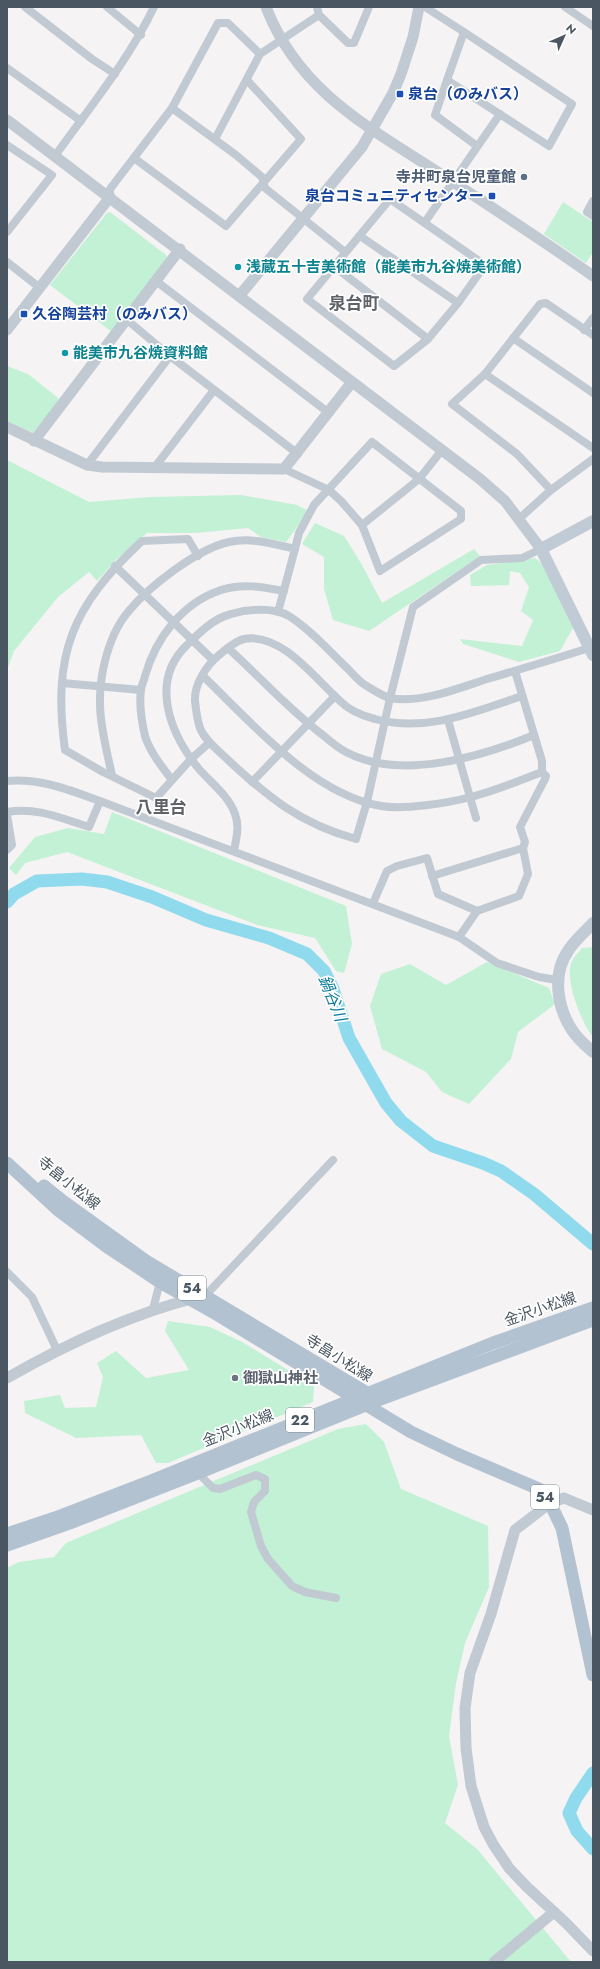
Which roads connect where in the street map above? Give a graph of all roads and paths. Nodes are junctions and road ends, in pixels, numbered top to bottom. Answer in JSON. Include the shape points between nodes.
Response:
{"nodes":[{"id":1,"x":25,"y":7,"type":"edge"},
{"id":2,"x":106,"y":7,"type":"edge"},
{"id":3,"x":154,"y":7,"type":"edge"},
{"id":4,"x":266,"y":7,"type":"edge"},
{"id":5,"x":369,"y":7,"type":"edge"},
{"id":6,"x":418,"y":7,"type":"edge"},
{"id":7,"x":426,"y":7,"type":"edge"},
{"id":8,"x":565,"y":7,"type":"edge"},
{"id":9,"x":318,"y":11,"type":"edge"},
{"id":10,"x":593,"y":26,"type":"edge"},
{"id":11,"x":464,"y":32,"type":"junction"},
{"id":12,"x":140,"y":35,"type":"junction"},
{"id":13,"x":282,"y":41,"type":"junction"},
{"id":14,"x":260,"y":54,"type":"junction"},
{"id":15,"x":7,"y":68,"type":"edge"},
{"id":16,"x":115,"y":74,"type":"junction"},
{"id":17,"x":247,"y":80,"type":"junction"},
{"id":18,"x":448,"y":80,"type":"junction"},
{"id":19,"x":172,"y":108,"type":"junction"},
{"id":20,"x":500,"y":114,"type":"junction"},
{"id":21,"x":7,"y":120,"type":"edge"},
{"id":22,"x":80,"y":121,"type":"junction"},
{"id":23,"x":372,"y":130,"type":"junction"},
{"id":24,"x":215,"y":139,"type":"junction"},
{"id":25,"x":7,"y":145,"type":"edge"},
{"id":26,"x":477,"y":146,"type":"junction"},
{"id":27,"x":55,"y":156,"type":"junction"},
{"id":28,"x":134,"y":158,"type":"junction"},
{"id":29,"x":452,"y":181,"type":"junction"},
{"id":30,"x":264,"y":183,"type":"junction"},
{"id":31,"x":110,"y":197,"type":"junction"},
{"id":32,"x":593,"y":201,"type":"edge"},
{"id":33,"x":593,"y":216,"type":"edge"},
{"id":34,"x":302,"y":219,"type":"junction"},
{"id":35,"x":425,"y":222,"type":"junction"},
{"id":36,"x":7,"y":232,"type":"edge"},
{"id":37,"x":360,"y":236,"type":"junction"},
{"id":38,"x":180,"y":249,"type":"junction"},
{"id":39,"x":345,"y":252,"type":"junction"},
{"id":40,"x":7,"y":262,"type":"edge"},
{"id":41,"x":335,"y":267,"type":"junction"},
{"id":42,"x":593,"y":276,"type":"edge"},
{"id":43,"x":156,"y":282,"type":"junction"},
{"id":44,"x":40,"y":288,"type":"junction"},
{"id":45,"x":240,"y":295,"type":"junction"},
{"id":46,"x":458,"y":303,"type":"junction"},
{"id":47,"x":593,"y":318,"type":"edge"},
{"id":48,"x":126,"y":319,"type":"junction"},
{"id":49,"x":7,"y":330,"type":"edge"},
{"id":50,"x":584,"y":330,"type":"junction"},
{"id":51,"x":593,"y":335,"type":"edge"},
{"id":52,"x":428,"y":338,"type":"junction"},
{"id":53,"x":513,"y":338,"type":"junction"},
{"id":54,"x":170,"y":356,"type":"junction"},
{"id":55,"x":485,"y":374,"type":"junction"},
{"id":56,"x":352,"y":382,"type":"junction"},
{"id":57,"x":214,"y":390,"type":"junction"},
{"id":58,"x":593,"y":394,"type":"edge"},
{"id":59,"x":329,"y":413,"type":"junction"},
{"id":60,"x":7,"y":427,"type":"edge"},
{"id":61,"x":34,"y":441,"type":"junction"},
{"id":62,"x":593,"y":448,"type":"edge"},
{"id":63,"x":442,"y":450,"type":"junction"},
{"id":64,"x":298,"y":454,"type":"junction"},
{"id":65,"x":593,"y":459,"type":"edge"},
{"id":66,"x":87,"y":465,"type":"junction"},
{"id":67,"x":155,"y":467,"type":"junction"},
{"id":68,"x":284,"y":469,"type":"junction"},
{"id":69,"x":420,"y":479,"type":"junction"},
{"id":70,"x":329,"y":490,"type":"junction"},
{"id":71,"x":551,"y":490,"type":"junction"},
{"id":72,"x":520,"y":518,"type":"junction"},
{"id":73,"x":593,"y":521,"type":"edge"},
{"id":74,"x":362,"y":525,"type":"junction"},
{"id":75,"x":295,"y":549,"type":"junction"},
{"id":76,"x":541,"y":549,"type":"junction"},
{"id":77,"x":198,"y":556,"type":"junction"},
{"id":78,"x":115,"y":566,"type":"junction"},
{"id":79,"x":284,"y":591,"type":"junction"},
{"id":80,"x":145,"y":594,"type":"junction"},
{"id":81,"x":278,"y":612,"type":"junction"},
{"id":82,"x":173,"y":622,"type":"junction"},
{"id":83,"x":192,"y":640,"type":"junction"},
{"id":84,"x":228,"y":648,"type":"junction"},
{"id":85,"x":591,"y":652,"type":"edge"},
{"id":86,"x":213,"y":660,"type":"junction"},
{"id":87,"x":515,"y":671,"type":"junction"},
{"id":88,"x":203,"y":676,"type":"junction"},
{"id":89,"x":62,"y":683,"type":"junction"},
{"id":90,"x":101,"y":687,"type":"junction"},
{"id":91,"x":141,"y":690,"type":"junction"},
{"id":92,"x":335,"y":696,"type":"junction"},
{"id":93,"x":522,"y":696,"type":"junction"},
{"id":94,"x":390,"y":698,"type":"junction"},
{"id":95,"x":386,"y":720,"type":"junction"},
{"id":96,"x":448,"y":720,"type":"junction"},
{"id":97,"x":308,"y":724,"type":"junction"},
{"id":98,"x":534,"y":735,"type":"junction"},
{"id":99,"x":209,"y":743,"type":"junction"},
{"id":100,"x":282,"y":751,"type":"junction"},
{"id":101,"x":460,"y":758,"type":"junction"},
{"id":102,"x":191,"y":759,"type":"junction"},
{"id":103,"x":375,"y":763,"type":"junction"},
{"id":104,"x":542,"y":772,"type":"junction"},
{"id":105,"x":112,"y":775,"type":"junction"},
{"id":106,"x":172,"y":780,"type":"junction"},
{"id":107,"x":7,"y":781,"type":"edge"},
{"id":108,"x":252,"y":782,"type":"junction"},
{"id":109,"x":471,"y":797,"type":"junction"},
{"id":110,"x":100,"y":802,"type":"junction"},
{"id":111,"x":367,"y":802,"type":"junction"},
{"id":112,"x":7,"y":813,"type":"edge"},
{"id":113,"x":476,"y":818,"type":"dead end"},
{"id":114,"x":523,"y":848,"type":"junction"},
{"id":115,"x":7,"y":850,"type":"edge"},
{"id":116,"x":234,"y":851,"type":"junction"},
{"id":117,"x":432,"y":876,"type":"junction"},
{"id":118,"x":373,"y":904,"type":"junction"},
{"id":119,"x":477,"y":911,"type":"junction"},
{"id":120,"x":593,"y":923,"type":"edge"},
{"id":121,"x":459,"y":937,"type":"junction"},
{"id":122,"x":558,"y":980,"type":"junction"},
{"id":123,"x":593,"y":1052,"type":"edge"},
{"id":124,"x":7,"y":1153,"type":"edge"},
{"id":125,"x":333,"y":1160,"type":"dead end"},
{"id":126,"x":7,"y":1163,"type":"edge"},
{"id":127,"x":7,"y":1272,"type":"edge"},
{"id":128,"x":160,"y":1282,"type":"junction"},
{"id":129,"x":205,"y":1296,"type":"junction"},
{"id":130,"x":190,"y":1299,"type":"junction"},
{"id":131,"x":593,"y":1308,"type":"edge"},
{"id":132,"x":153,"y":1309,"type":"junction"},
{"id":133,"x":593,"y":1320,"type":"edge"},
{"id":134,"x":57,"y":1350,"type":"junction"},
{"id":135,"x":7,"y":1378,"type":"edge"},
{"id":136,"x":365,"y":1400,"type":"junction"},
{"id":137,"x":198,"y":1473,"type":"junction"},
{"id":138,"x":550,"y":1503,"type":"junction"},
{"id":139,"x":593,"y":1510,"type":"edge"},
{"id":140,"x":7,"y":1534,"type":"edge"},
{"id":141,"x":7,"y":1545,"type":"edge"},
{"id":142,"x":336,"y":1598,"type":"dead end"},
{"id":143,"x":593,"y":1675,"type":"edge"},
{"id":144,"x":554,"y":1912,"type":"junction"},
{"id":145,"x":593,"y":1951,"type":"edge"},
{"id":146,"x":494,"y":1962,"type":"edge"}],
"edges":[{"from":1,"to":16,"type":"street"},
{"from":2,"to":12,"type":"street"},
{"from":3,"to":12,"type":"street"},
{"from":4,"to":13,"type":"street"},
{"from":5,"to":9,"type":"street","via":[[354,43],[348,43]]},
{"from":6,"to":23,"type":"street","via":[[413,37],[401,74]]},
{"from":7,"to":11,"type":"street"},
{"from":8,"to":10,"type":"street"},
{"from":9,"to":13,"type":"street"},
{"from":11,"to":18,"type":"street"},
{"from":11,"to":20,"type":"street","via":[[572,104],[549,146]]},
{"from":12,"to":16,"type":"street"},
{"from":13,"to":14,"type":"street"},
{"from":13,"to":23,"type":"street","via":[[302,70],[327,97]]},
{"from":14,"to":17,"type":"street"},
{"from":14,"to":19,"type":"street","via":[[228,23],[218,23]]},
{"from":15,"to":22,"type":"street"},
{"from":16,"to":22,"type":"street"},
{"from":17,"to":24,"type":"street"},
{"from":17,"to":30,"type":"street","via":[[301,139]]},
{"from":18,"to":20,"type":"street"},
{"from":18,"to":26,"type":"street","via":[[435,115]]},
{"from":19,"to":24,"type":"street"},
{"from":19,"to":28,"type":"street"},
{"from":20,"to":26,"type":"street"},
{"from":21,"to":27,"type":"street"},
{"from":22,"to":27,"type":"street"},
{"from":23,"to":29,"type":"street"},
{"from":23,"to":34,"type":"street","via":[[362,148]]},
{"from":24,"to":30,"type":"street","via":[[262,177]]},
{"from":25,"to":36,"type":"street","via":[[52,174]]},
{"from":26,"to":29,"type":"street"},
{"from":27,"to":31,"type":"street"},
{"from":28,"to":30,"type":"street","via":[[226,226]]},
{"from":28,"to":31,"type":"street","via":[[110,189]]},
{"from":29,"to":35,"type":"street"},
{"from":29,"to":42,"type":"street"},
{"from":30,"to":34,"type":"street","via":[[265,188]]},
{"from":31,"to":38,"type":"street"},
{"from":31,"to":44,"type":"street"},
{"from":32,"to":33,"type":"street","via":[[587,212]]},
{"from":34,"to":39,"type":"street"},
{"from":34,"to":45,"type":"street"},
{"from":35,"to":37,"type":"street","via":[[390,199]]},
{"from":35,"to":46,"type":"street","via":[[485,265]]},
{"from":37,"to":39,"type":"street"},
{"from":37,"to":46,"type":"street"},
{"from":38,"to":43,"type":"street"},
{"from":38,"to":45,"type":"street"},
{"from":39,"to":41,"type":"street"},
{"from":40,"to":44,"type":"street"},
{"from":41,"to":52,"type":"street"},
{"from":41,"to":52,"type":"street","via":[[307,299],[382,357],[394,366]]},
{"from":43,"to":48,"type":"street"},
{"from":43,"to":59,"type":"street"},
{"from":44,"to":49,"type":"street"},
{"from":45,"to":56,"type":"street"},
{"from":46,"to":52,"type":"street"},
{"from":47,"to":50,"type":"street"},
{"from":48,"to":54,"type":"street"},
{"from":48,"to":61,"type":"street"},
{"from":50,"to":51,"type":"street"},
{"from":50,"to":53,"type":"street","via":[[546,303],[540,304]]},
{"from":53,"to":55,"type":"street"},
{"from":53,"to":58,"type":"street"},
{"from":54,"to":57,"type":"street"},
{"from":54,"to":66,"type":"street"},
{"from":55,"to":62,"type":"street"},
{"from":55,"to":71,"type":"street","via":[[452,404],[517,454]]},
{"from":56,"to":59,"type":"street"},
{"from":56,"to":63,"type":"street"},
{"from":57,"to":64,"type":"street"},
{"from":57,"to":67,"type":"street"},
{"from":59,"to":64,"type":"street"},
{"from":60,"to":61,"type":"street"},
{"from":61,"to":66,"type":"street"},
{"from":63,"to":69,"type":"street"},
{"from":63,"to":72,"type":"street","via":[[480,479]]},
{"from":64,"to":68,"type":"street"},
{"from":65,"to":71,"type":"street"},
{"from":66,"to":67,"type":"street"},
{"from":67,"to":68,"type":"street"},
{"from":68,"to":70,"type":"street"},
{"from":69,"to":70,"type":"street","via":[[372,442]]},
{"from":69,"to":74,"type":"street"},
{"from":69,"to":74,"type":"street","via":[[461,511],[461,519],[380,571]]},
{"from":70,"to":74,"type":"street"},
{"from":70,"to":75,"type":"street","via":[[314,505],[299,533]]},
{"from":71,"to":72,"type":"street"},
{"from":72,"to":76,"type":"street"},
{"from":73,"to":76,"type":"main road"},
{"from":75,"to":77,"type":"street","via":[[254,541],[229,542]]},
{"from":75,"to":79,"type":"street"},
{"from":76,"to":85,"type":"main road"},
{"from":76,"to":94,"type":"street","via":[[522,558],[481,560],[413,607]]},
{"from":77,"to":78,"type":"street","via":[[188,539],[142,541]]},
{"from":77,"to":80,"type":"street","via":[[193,557]]},
{"from":78,"to":80,"type":"street"},
{"from":78,"to":89,"type":"street","via":[[93,594],[76,622],[69,639]]},
{"from":79,"to":81,"type":"street"},
{"from":79,"to":82,"type":"street","via":[[242,586],[221,590],[184,611]]},
{"from":80,"to":82,"type":"street"},
{"from":80,"to":90,"type":"street","via":[[127,613],[115,633],[105,662]]},
{"from":81,"to":83,"type":"street","via":[[256,610],[232,613]]},
{"from":81,"to":94,"type":"street","via":[[288,615],[312,635],[364,684]]},
{"from":82,"to":83,"type":"street"},
{"from":82,"to":91,"type":"street","via":[[148,664]]},
{"from":83,"to":86,"type":"street"},
{"from":83,"to":102,"type":"street","via":[[174,661],[166,683],[170,717]]},
{"from":84,"to":86,"type":"street"},
{"from":84,"to":92,"type":"street","via":[[244,639],[261,640],[284,649],[298,659]]},
{"from":84,"to":97,"type":"street"},
{"from":85,"to":87,"type":"street"},
{"from":86,"to":88,"type":"street"},
{"from":87,"to":93,"type":"street"},
{"from":87,"to":94,"type":"street","via":[[432,696]]},
{"from":88,"to":99,"type":"street","via":[[195,692],[196,711],[200,729]]},
{"from":88,"to":100,"type":"street"},
{"from":89,"to":90,"type":"street"},
{"from":89,"to":105,"type":"street","via":[[61,707],[65,750]]},
{"from":90,"to":91,"type":"street"},
{"from":90,"to":105,"type":"street","via":[[100,718],[104,747]]},
{"from":91,"to":106,"type":"street","via":[[145,737]]},
{"from":92,"to":95,"type":"street","via":[[359,714],[376,720]]},
{"from":92,"to":97,"type":"street"},
{"from":93,"to":96,"type":"street"},
{"from":93,"to":98,"type":"street"},
{"from":94,"to":95,"type":"street"},
{"from":95,"to":96,"type":"street","via":[[408,724]]},
{"from":95,"to":103,"type":"street"},
{"from":96,"to":101,"type":"street"},
{"from":97,"to":100,"type":"street"},
{"from":97,"to":103,"type":"street","via":[[344,752]]},
{"from":98,"to":101,"type":"street"},
{"from":98,"to":104,"type":"street","via":[[542,761]]},
{"from":99,"to":102,"type":"street"},
{"from":99,"to":108,"type":"street"},
{"from":100,"to":108,"type":"street"},
{"from":100,"to":111,"type":"street","via":[[331,788]]},
{"from":101,"to":103,"type":"street","via":[[416,765]]},
{"from":101,"to":109,"type":"street"},
{"from":102,"to":106,"type":"street"},
{"from":102,"to":116,"type":"street","via":[[232,806],[238,826]]},
{"from":103,"to":111,"type":"street"},
{"from":104,"to":109,"type":"street"},
{"from":104,"to":114,"type":"street","via":[[546,776],[545,779],[520,827],[525,842]]},
{"from":105,"to":106,"type":"street","via":[[156,798]]},
{"from":107,"to":110,"type":"street","via":[[48,783]]},
{"from":108,"to":111,"type":"street","via":[[273,799],[318,827],[356,839]]},
{"from":109,"to":111,"type":"street","via":[[398,807]]},
{"from":109,"to":113,"type":"street"},
{"from":110,"to":112,"type":"street","via":[[89,827],[38,811],[24,809]]},
{"from":110,"to":116,"type":"street"},
{"from":112,"to":115,"type":"street","via":[[12,845]]},
{"from":114,"to":117,"type":"street"},
{"from":114,"to":119,"type":"street","via":[[528,874],[519,896]]},
{"from":116,"to":118,"type":"street"},
{"from":117,"to":118,"type":"street","via":[[427,858],[397,866],[388,871]]},
{"from":117,"to":119,"type":"street","via":[[438,894]]},
{"from":118,"to":121,"type":"street"},
{"from":119,"to":121,"type":"street"},
{"from":120,"to":122,"type":"main road","via":[[568,951],[561,965]]},
{"from":121,"to":122,"type":"street","via":[[497,963],[540,978]]},
{"from":122,"to":123,"type":"main road","via":[[561,1007],[572,1030]]},
{"from":124,"to":129,"type":"main road","name":"寺畠小松線","number":"54","via":[[64,1202],[146,1261]]},
{"from":125,"to":129,"type":"street"},
{"from":126,"to":128,"type":"main road","name":"寺畠小松線","number":"54","via":[[58,1210]]},
{"from":127,"to":134,"type":"street","via":[[32,1297]]},
{"from":128,"to":130,"type":"main road","name":"寺畠小松線","number":"54"},
{"from":128,"to":132,"type":"street"},
{"from":129,"to":130,"type":"street"},
{"from":129,"to":136,"type":"main road","name":"寺畠小松線","number":"54"},
{"from":130,"to":132,"type":"street"},
{"from":130,"to":136,"type":"main road","name":"寺畠小松線","number":"54"},
{"from":131,"to":136,"type":"main road","name":"金沢小松線","number":"22","via":[[493,1343]]},
{"from":132,"to":134,"type":"street"},
{"from":133,"to":136,"type":"main road","name":"金沢小松線","number":"22"},
{"from":134,"to":135,"type":"street"},
{"from":136,"to":137,"type":"main road","name":"金沢小松線","number":"22"},
{"from":136,"to":138,"type":"main road","name":"寺畠小松線","number":"54","via":[[380,1414],[457,1454],[539,1489]]},
{"from":136,"to":140,"type":"main road","name":"金沢小松線","number":"22"},
{"from":137,"to":141,"type":"main road","name":"金沢小松線","number":"22"},
{"from":137,"to":142,"type":"street","via":[[213,1488],[220,1489],[256,1475],[265,1479],[265,1491],[254,1502],[251,1512],[261,1546],[268,1559],[292,1586],[305,1592]]},
{"from":138,"to":139,"type":"street","via":[[564,1498]]},
{"from":138,"to":143,"type":"main road","name":"寺畠小松線","number":"54","via":[[562,1528]]},
{"from":138,"to":144,"type":"street","via":[[515,1530],[491,1614],[470,1674],[466,1692],[465,1728],[471,1786],[484,1827],[509,1868]]},
{"from":144,"to":145,"type":"street"},
{"from":144,"to":146,"type":"street"}]}
